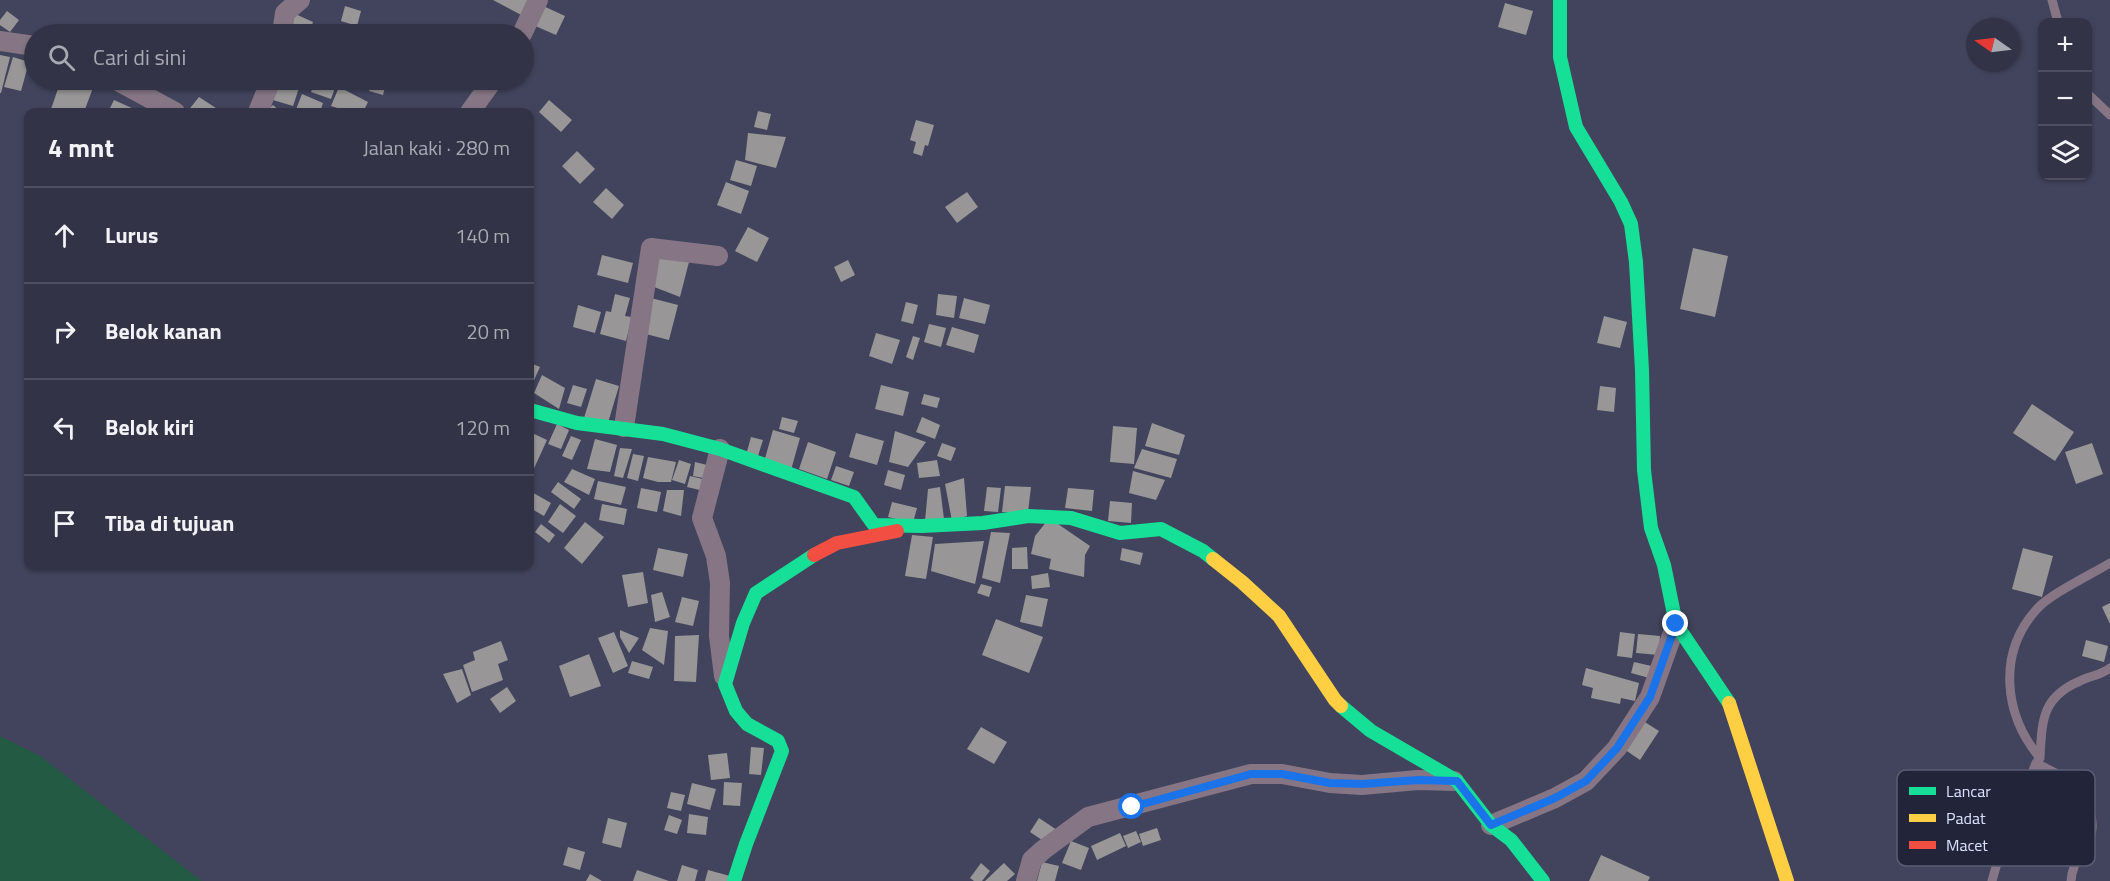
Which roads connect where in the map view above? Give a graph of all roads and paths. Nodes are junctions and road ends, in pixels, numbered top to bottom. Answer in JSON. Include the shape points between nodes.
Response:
{"nodes":[{"id":1,"x":300,"y":0,"type":"edge"},
{"id":2,"x":537,"y":0,"type":"edge"},
{"id":3,"x":1560,"y":0,"type":"edge"},
{"id":4,"x":2052,"y":0,"type":"edge"},
{"id":5,"x":2057,"y":18,"type":"edge"},
{"id":6,"x":284,"y":24,"type":"edge"},
{"id":7,"x":526,"y":24,"type":"edge"},
{"id":8,"x":0,"y":41,"type":"edge"},
{"id":9,"x":24,"y":45,"type":"edge"},
{"id":10,"x":135,"y":90,"type":"edge"},
{"id":11,"x":267,"y":90,"type":"edge"},
{"id":12,"x":486,"y":90,"type":"edge"},
{"id":13,"x":2092,"y":98,"type":"edge"},
{"id":14,"x":168,"y":108,"type":"edge"},
{"id":15,"x":260,"y":108,"type":"edge"},
{"id":16,"x":473,"y":108,"type":"edge"},
{"id":17,"x":2110,"y":115,"type":"edge"},
{"id":18,"x":718,"y":256,"type":"dead end"},
{"id":19,"x":534,"y":411,"type":"edge"},
{"id":20,"x":624,"y":427,"type":"junction"},
{"id":21,"x":720,"y":449,"type":"junction"},
{"id":22,"x":922,"y":526,"type":"junction"},
{"id":23,"x":2110,"y":563,"type":"edge"},
{"id":24,"x":1676,"y":624,"type":"junction"},
{"id":25,"x":2110,"y":668,"type":"edge"},
{"id":26,"x":725,"y":684,"type":"junction"},
{"id":27,"x":2038,"y":761,"type":"junction"},
{"id":28,"x":2034,"y":770,"type":"edge"},
{"id":29,"x":2052,"y":770,"type":"edge"},
{"id":30,"x":1457,"y":781,"type":"junction"},
{"id":31,"x":1491,"y":825,"type":"junction"},
{"id":32,"x":1996,"y":866,"type":"edge"},
{"id":33,"x":2075,"y":866,"type":"edge"},
{"id":34,"x":734,"y":881,"type":"edge"},
{"id":35,"x":1026,"y":881,"type":"edge"},
{"id":36,"x":1543,"y":881,"type":"edge"},
{"id":37,"x":1787,"y":881,"type":"edge"},
{"id":38,"x":1992,"y":881,"type":"edge"},
{"id":39,"x":2071,"y":881,"type":"edge"}],
"edges":[{"from":1,"to":6,"type":"street","via":[[285,14]]},
{"from":2,"to":7,"type":"street"},
{"from":3,"to":24,"type":"street","via":[[1560,57],[1576,127],[1631,224],[1642,358],[1646,502]]},
{"from":4,"to":5,"type":"lane"},
{"from":8,"to":9,"type":"street"},
{"from":10,"to":14,"type":"street"},
{"from":11,"to":15,"type":"street"},
{"from":12,"to":16,"type":"street"},
{"from":13,"to":17,"type":"lane"},
{"from":18,"to":20,"type":"street","via":[[651,248]]},
{"from":19,"to":20,"type":"street","via":[[577,423]]},
{"from":20,"to":21,"type":"street"},
{"from":21,"to":22,"type":"street","via":[[854,497],[874,525]]},
{"from":21,"to":26,"type":"street","via":[[702,518],[716,556],[720,583],[719,636]]},
{"from":22,"to":26,"type":"street","via":[[837,543],[756,593]]},
{"from":22,"to":30,"type":"street","via":[[1028,516],[1071,518],[1120,533],[1161,529],[1203,552],[1279,616],[1335,700],[1371,731]]},
{"from":23,"to":27,"type":"lane","via":[[2036,609],[2020,634],[2010,662],[2011,704]]},
{"from":24,"to":31,"type":"street","via":[[1650,697],[1617,748],[1586,781]]},
{"from":24,"to":37,"type":"street","via":[[1731,706]]},
{"from":25,"to":27,"type":"lane","via":[[2057,692],[2048,706]]},
{"from":26,"to":34,"type":"street","via":[[736,711],[747,724],[782,747]]},
{"from":27,"to":28,"type":"lane"},
{"from":27,"to":29,"type":"lane"},
{"from":30,"to":31,"type":"street"},
{"from":30,"to":35,"type":"street","via":[[1330,783],[1282,774],[1251,774],[1088,817],[1032,860]]},
{"from":31,"to":36,"type":"street","via":[[1511,840]]},
{"from":32,"to":38,"type":"lane"},
{"from":33,"to":39,"type":"lane"}]}
